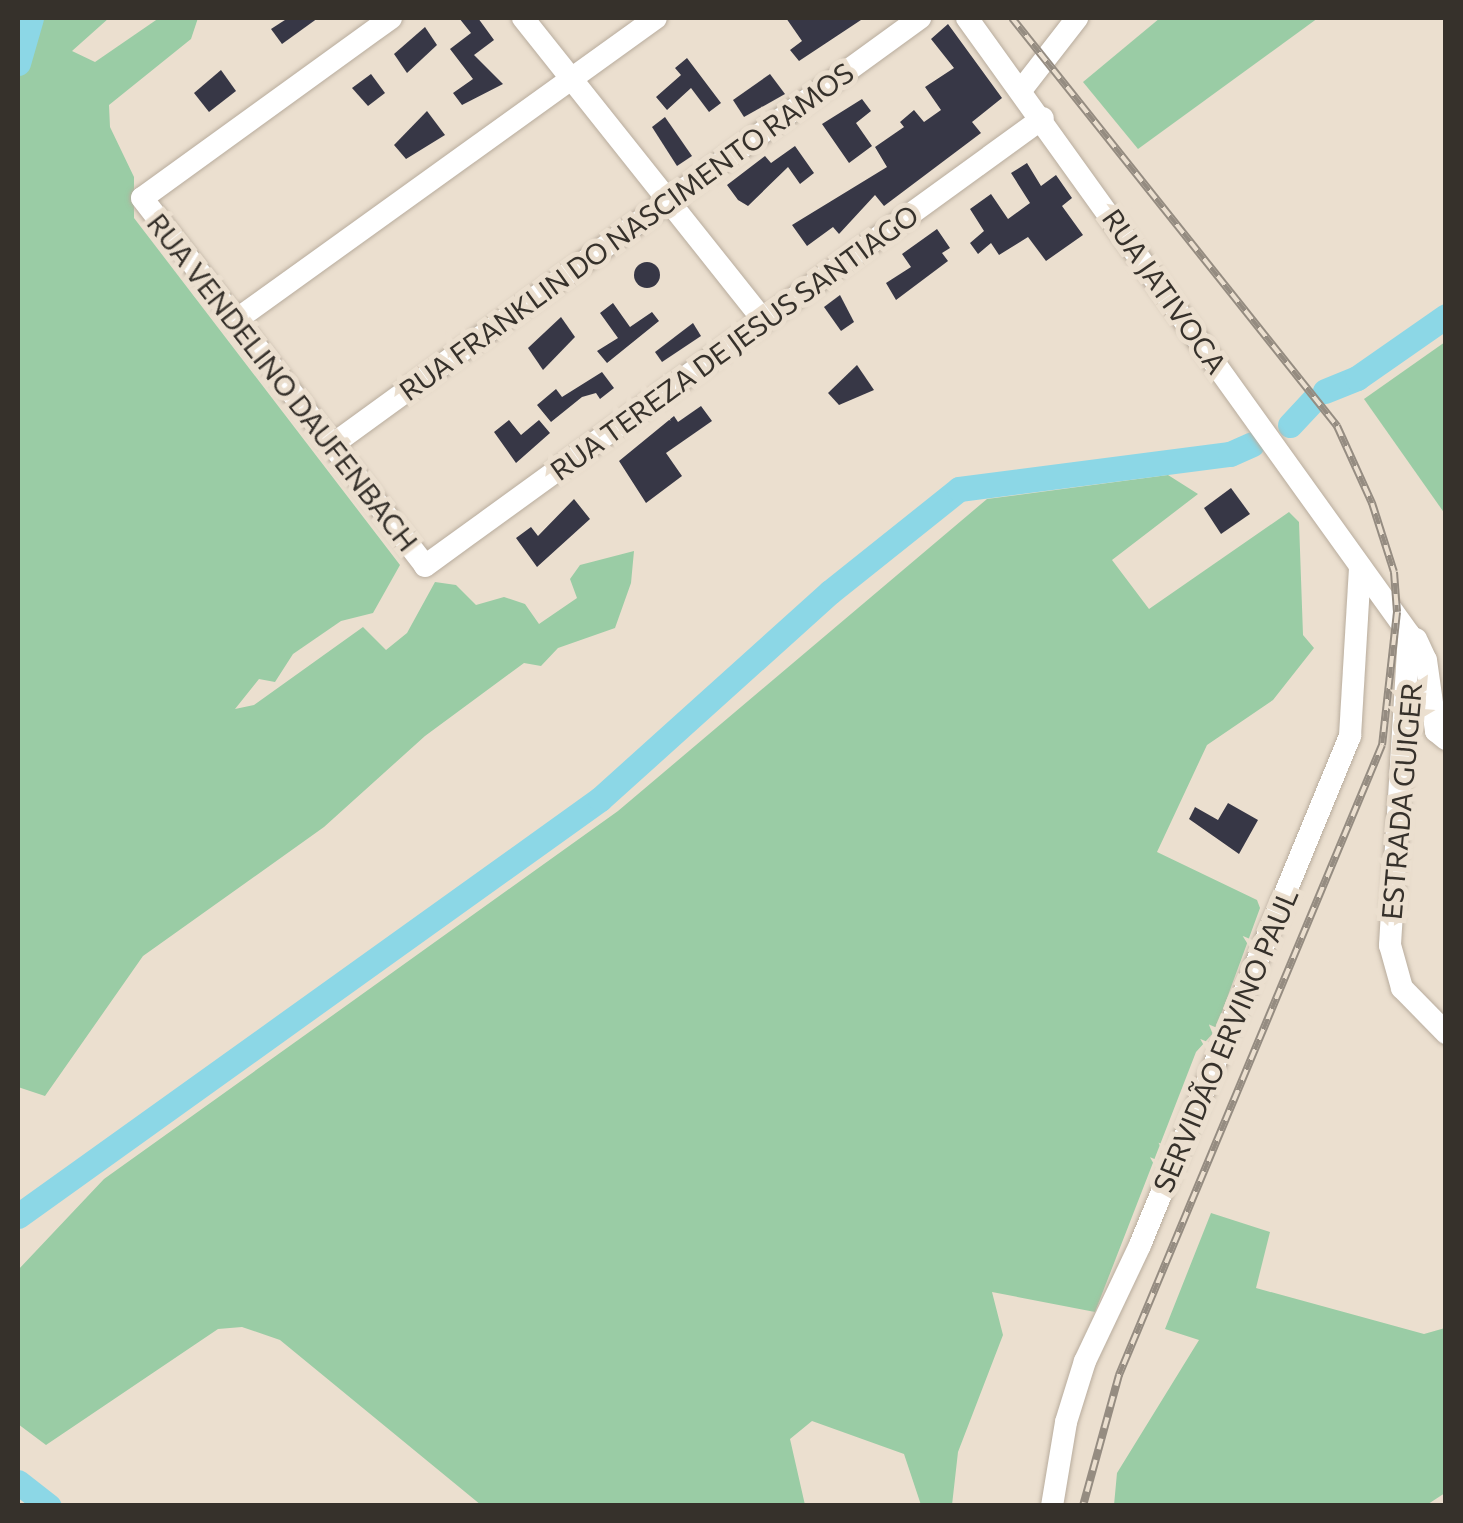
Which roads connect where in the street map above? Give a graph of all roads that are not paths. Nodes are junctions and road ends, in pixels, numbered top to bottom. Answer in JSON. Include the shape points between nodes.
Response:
{"nodes":[{"id":1,"x":391,"y":18,"type":"edge"},
{"id":2,"x":522,"y":18,"type":"edge"},
{"id":3,"x":656,"y":18,"type":"edge"},
{"id":4,"x":920,"y":18,"type":"edge"},
{"id":5,"x":967,"y":18,"type":"edge"},
{"id":6,"x":1076,"y":18,"type":"edge"},
{"id":7,"x":571,"y":78,"type":"junction"},
{"id":8,"x":1022,"y":89,"type":"junction"},
{"id":9,"x":1043,"y":118,"type":"junction"},
{"id":10,"x":668,"y":200,"type":"junction"},
{"id":11,"x":236,"y":320,"type":"junction"},
{"id":12,"x":763,"y":320,"type":"junction"},
{"id":13,"x":332,"y":445,"type":"junction"},
{"id":14,"x":424,"y":566,"type":"joint"},
{"id":15,"x":1360,"y":567,"type":"junction"},
{"id":16,"x":1410,"y":634,"type":"junction"},
{"id":17,"x":1446,"y":739,"type":"edge"},
{"id":18,"x":1446,"y":1032,"type":"edge"},
{"id":19,"x":1052,"y":1506,"type":"edge"}],
"edges":[{"from":1,"to":11,"type":"street","name":"RUA VENDELINO DAUFENBACH","via":[[142,198]]},
{"from":2,"to":7,"type":"street"},
{"from":3,"to":7,"type":"street"},
{"from":4,"to":10,"type":"street","name":"RUA FRANKLIN DO NASCIMENTO RAMOS"},
{"from":5,"to":8,"type":"street","name":"RUA JATIVOCA"},
{"from":6,"to":8,"type":"street"},
{"from":7,"to":10,"type":"street"},
{"from":7,"to":11,"type":"street"},
{"from":8,"to":9,"type":"street","name":"RUA JATIVOCA"},
{"from":9,"to":12,"type":"street","name":"RUA TEREZA DE JESUS SANTIAGO"},
{"from":9,"to":15,"type":"street","name":"RUA JATIVOCA"},
{"from":10,"to":12,"type":"street"},
{"from":10,"to":13,"type":"street","name":"RUA FRANKLIN DO NASCIMENTO RAMOS"},
{"from":11,"to":13,"type":"street","name":"RUA VENDELINO DAUFENBACH"},
{"from":12,"to":14,"type":"street","name":"RUA TEREZA DE JESUS SANTIAGO"},
{"from":13,"to":14,"type":"street","name":"RUA VENDELINO DAUFENBACH"},
{"from":15,"to":16,"type":"street"},
{"from":15,"to":19,"type":"street","name":"SERVIDÃO ERVINO PAUL","via":[[1350,736],[1140,1245],[1085,1361]]},
{"from":16,"to":17,"type":"street","via":[[1426,660],[1436,731]]},
{"from":16,"to":18,"type":"street","name":"ESTRADA GUIGER","via":[[1390,945],[1402,988]]}]}
